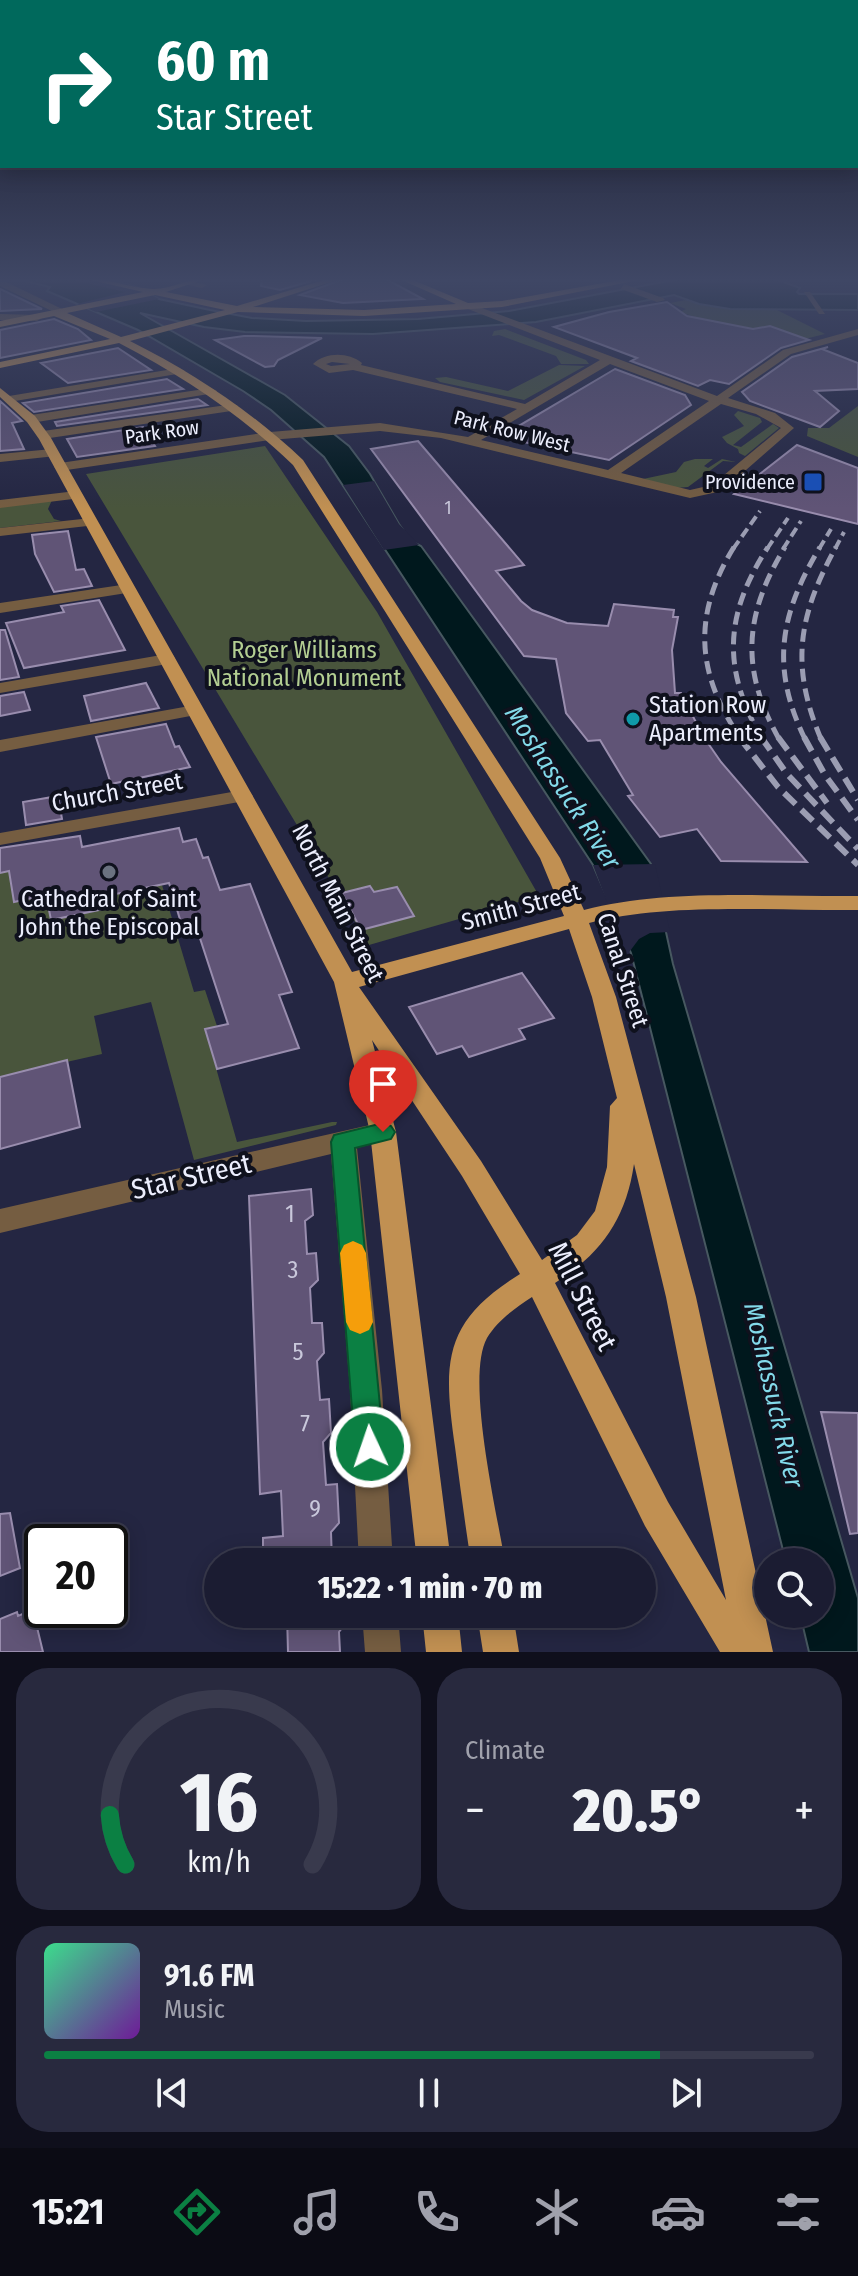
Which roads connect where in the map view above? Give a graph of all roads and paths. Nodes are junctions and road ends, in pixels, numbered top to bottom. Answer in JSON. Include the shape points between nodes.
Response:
{"nodes":[{"id":1,"x":51,"y":355,"type":"edge"},
{"id":2,"x":149,"y":355,"type":"edge"},
{"id":3,"x":599,"y":355,"type":"edge"},
{"id":4,"x":785,"y":355,"type":"edge"},
{"id":5,"x":610,"y":359,"type":"junction"},
{"id":6,"x":0,"y":365,"type":"edge"},
{"id":7,"x":353,"y":367,"type":"dead end"},
{"id":8,"x":179,"y":371,"type":"junction"},
{"id":9,"x":211,"y":391,"type":"junction"},
{"id":10,"x":4,"y":395,"type":"edge"},
{"id":11,"x":719,"y":400,"type":"junction"},
{"id":12,"x":234,"y":408,"type":"junction"},
{"id":13,"x":529,"y":408,"type":"junction"},
{"id":14,"x":31,"y":419,"type":"junction"},
{"id":15,"x":43,"y":435,"type":"junction"},
{"id":16,"x":270,"y":436,"type":"junction"},
{"id":17,"x":470,"y":441,"type":"junction"},
{"id":18,"x":0,"y":458,"type":"edge"},
{"id":19,"x":56,"y":460,"type":"junction"},
{"id":20,"x":609,"y":476,"type":"junction"},
{"id":21,"x":76,"y":495,"type":"junction"},
{"id":22,"x":0,"y":504,"type":"edge"},
{"id":23,"x":91,"y":522,"type":"junction"},
{"id":24,"x":0,"y":532,"type":"edge"},
{"id":25,"x":128,"y":589,"type":"junction"},
{"id":26,"x":0,"y":608,"type":"edge"},
{"id":27,"x":167,"y":659,"type":"junction"},
{"id":28,"x":0,"y":688,"type":"edge"},
{"id":29,"x":195,"y":710,"type":"junction"},
{"id":30,"x":0,"y":746,"type":"edge"},
{"id":31,"x":243,"y":796,"type":"junction"},
{"id":32,"x":0,"y":839,"type":"edge"},
{"id":33,"x":858,"y":903,"type":"edge"},
{"id":34,"x":576,"y":918,"type":"junction"},
{"id":35,"x":346,"y":982,"type":"junction"},
{"id":36,"x":619,"y":1062,"type":"junction"},
{"id":37,"x":383,"y":1132,"type":"junction"},
{"id":38,"x":343,"y":1142,"type":"junction"},
{"id":39,"x":0,"y":1221,"type":"edge"},
{"id":40,"x":537,"y":1278,"type":"junction"},
{"id":41,"x":375,"y":1548,"type":"edge"},
{"id":42,"x":432,"y":1548,"type":"edge"},
{"id":43,"x":486,"y":1548,"type":"edge"},
{"id":44,"x":381,"y":1628,"type":"edge"},
{"id":45,"x":441,"y":1628,"type":"edge"},
{"id":46,"x":497,"y":1628,"type":"edge"},
{"id":47,"x":383,"y":1652,"type":"edge"},
{"id":48,"x":444,"y":1652,"type":"edge"},
{"id":49,"x":501,"y":1652,"type":"edge"},
{"id":50,"x":741,"y":1652,"type":"edge"},
{"id":51,"x":755,"y":1652,"type":"edge"}],
"edges":[{"from":1,"to":6,"type":"main road"},
{"from":2,"to":8,"type":"main road","name":"Canal Street"},
{"from":3,"to":5,"type":"street"},
{"from":4,"to":11,"type":"street"},
{"from":5,"to":11,"type":"street"},
{"from":5,"to":13,"type":"street"},
{"from":7,"to":13,"type":"street"},
{"from":8,"to":9,"type":"main road","name":"Canal Street"},
{"from":8,"to":10,"type":"street"},
{"from":9,"to":12,"type":"main road","name":"Canal Street"},
{"from":9,"to":14,"type":"street"},
{"from":10,"to":14,"type":"main road","name":"North Main Street"},
{"from":11,"to":20,"type":"street"},
{"from":11,"to":20,"type":"street","name":"Park Row West","via":[[788,428],[717,488],[705,492],[676,493]]},
{"from":12,"to":15,"type":"street"},
{"from":12,"to":16,"type":"main road","name":"Canal Street"},
{"from":13,"to":17,"type":"street"},
{"from":14,"to":15,"type":"main road","name":"North Main Street"},
{"from":15,"to":19,"type":"main road","name":"North Main Street"},
{"from":16,"to":17,"type":"street","name":"Park Row West","via":[[366,426]]},
{"from":16,"to":19,"type":"street","name":"Park Row"},
{"from":16,"to":34,"type":"main road","name":"Canal Street","via":[[312,484],[550,858]]},
{"from":17,"to":20,"type":"street","name":"Park Row West"},
{"from":18,"to":19,"type":"street","name":"Park Row"},
{"from":19,"to":21,"type":"main road","name":"North Main Street"},
{"from":21,"to":22,"type":"street"},
{"from":21,"to":23,"type":"main road","name":"North Main Street"},
{"from":23,"to":24,"type":"street"},
{"from":23,"to":25,"type":"main road","name":"North Main Street"},
{"from":25,"to":26,"type":"street"},
{"from":25,"to":27,"type":"main road","name":"North Main Street"},
{"from":27,"to":28,"type":"street"},
{"from":27,"to":29,"type":"main road","name":"North Main Street"},
{"from":29,"to":30,"type":"street"},
{"from":29,"to":31,"type":"main road","name":"North Main Street"},
{"from":31,"to":32,"type":"street","name":"Church Street"},
{"from":31,"to":35,"type":"main road","name":"North Main Street"},
{"from":33,"to":34,"type":"main road","name":"Smith Street","via":[[667,905]]},
{"from":34,"to":35,"type":"main road","name":"Smith Street"},
{"from":34,"to":36,"type":"main road","name":"Canal Street","via":[[604,997]]},
{"from":35,"to":37,"type":"main road","name":"North Main Street"},
{"from":35,"to":40,"type":"main road","name":"Mill Street"},
{"from":36,"to":40,"type":"main road","via":[[623,1133],[609,1208],[588,1242]]},
{"from":36,"to":51,"type":"main road","name":"Canal Street","via":[[681,1297]]},
{"from":37,"to":38,"type":"street","name":"Star Street"},
{"from":37,"to":42,"type":"main road","name":"North Main Street"},
{"from":38,"to":39,"type":"street","name":"Star Street"},
{"from":38,"to":41,"type":"street"},
{"from":40,"to":43,"type":"main road","via":[[482,1318],[464,1361],[464,1397]]},
{"from":40,"to":50,"type":"main road","name":"Mill Street","via":[[662,1527]]},
{"from":44,"to":47,"type":"street"},
{"from":45,"to":48,"type":"main road"},
{"from":46,"to":49,"type":"main road"}]}
